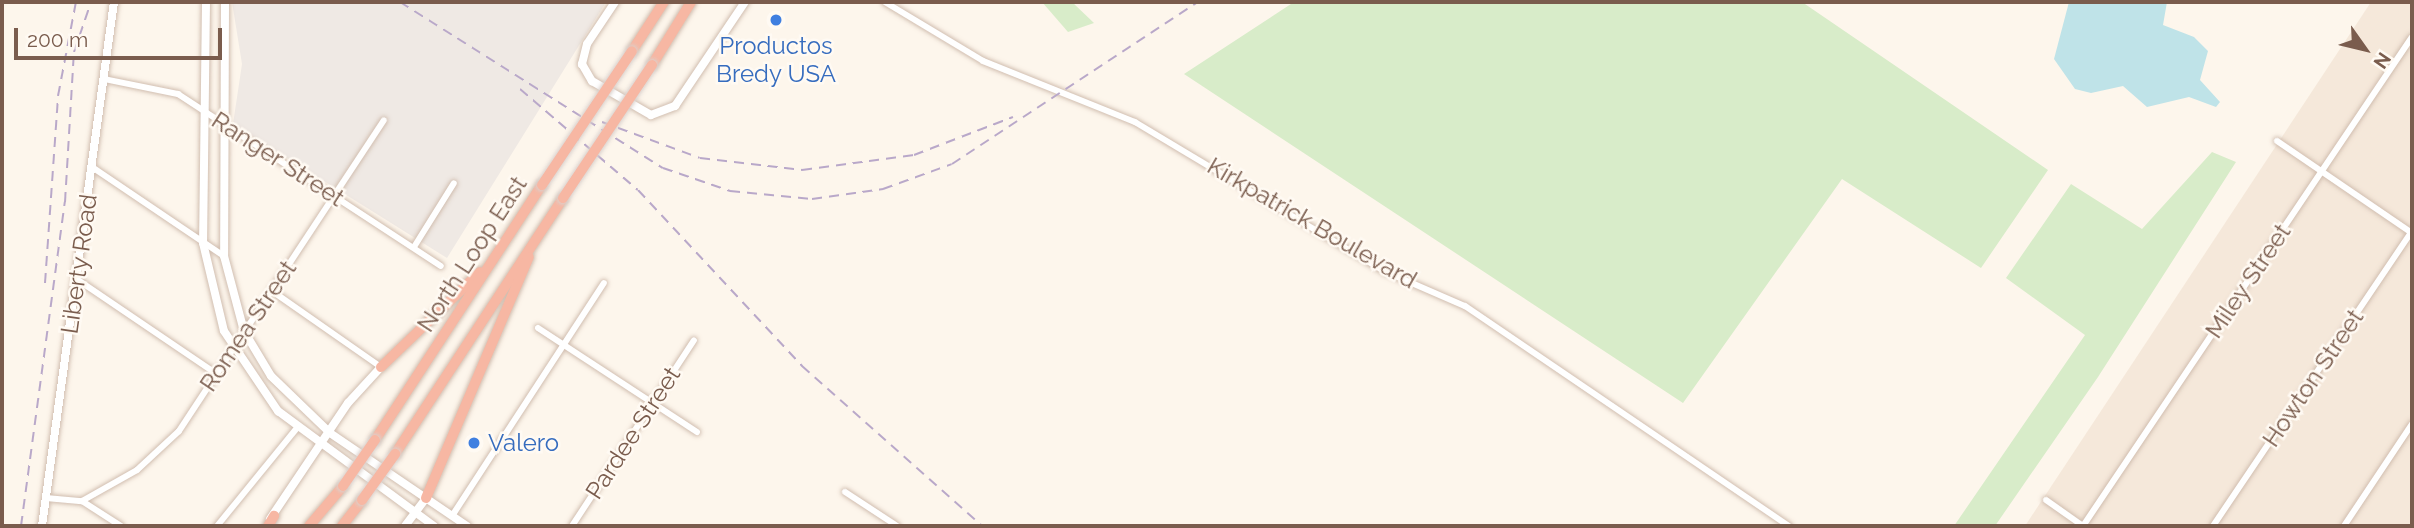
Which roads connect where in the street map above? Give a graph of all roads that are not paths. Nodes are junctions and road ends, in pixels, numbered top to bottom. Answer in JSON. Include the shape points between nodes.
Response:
{"nodes":[{"id":1,"x":114,"y":2,"type":"edge"},
{"id":2,"x":206,"y":2,"type":"edge"},
{"id":3,"x":225,"y":2,"type":"edge"},
{"id":4,"x":615,"y":2,"type":"edge"},
{"id":5,"x":664,"y":2,"type":"edge"},
{"id":6,"x":745,"y":2,"type":"edge"},
{"id":7,"x":885,"y":2,"type":"edge"},
{"id":8,"x":690,"y":3,"type":"edge"},
{"id":9,"x":2412,"y":37,"type":"edge"},
{"id":10,"x":104,"y":79,"type":"junction"},
{"id":11,"x":205,"y":111,"type":"junction"},
{"id":12,"x":384,"y":120,"type":"dead end"},
{"id":13,"x":227,"y":125,"type":"junction"},
{"id":14,"x":2277,"y":141,"type":"dead end"},
{"id":15,"x":92,"y":167,"type":"junction"},
{"id":16,"x":2321,"y":172,"type":"junction"},
{"id":17,"x":454,"y":183,"type":"dead end"},
{"id":18,"x":335,"y":196,"type":"junction"},
{"id":19,"x":2412,"y":232,"type":"edge"},
{"id":20,"x":203,"y":243,"type":"junction"},
{"id":21,"x":414,"y":247,"type":"junction"},
{"id":22,"x":531,"y":248,"type":"junction"},
{"id":23,"x":224,"y":256,"type":"junction"},
{"id":24,"x":491,"y":260,"type":"junction"},
{"id":25,"x":441,"y":266,"type":"dead end"},
{"id":26,"x":78,"y":280,"type":"junction"},
{"id":27,"x":604,"y":283,"type":"dead end"},
{"id":28,"x":272,"y":291,"type":"junction"},
{"id":29,"x":538,"y":328,"type":"dead end"},
{"id":30,"x":244,"y":331,"type":"junction"},
{"id":31,"x":694,"y":340,"type":"dead end"},
{"id":32,"x":564,"y":345,"type":"junction"},
{"id":33,"x":233,"y":350,"type":"junction"},
{"id":34,"x":381,"y":367,"type":"junction"},
{"id":35,"x":217,"y":374,"type":"junction"},
{"id":36,"x":652,"y":404,"type":"junction"},
{"id":37,"x":2412,"y":424,"type":"edge"},
{"id":38,"x":297,"y":428,"type":"junction"},
{"id":39,"x":697,"y":432,"type":"dead end"},
{"id":40,"x":330,"y":433,"type":"junction"},
{"id":41,"x":321,"y":445,"type":"junction"},
{"id":42,"x":845,"y":492,"type":"dead end"},
{"id":43,"x":46,"y":498,"type":"junction"},
{"id":44,"x":426,"y":498,"type":"junction"},
{"id":45,"x":2046,"y":500,"type":"dead end"},
{"id":46,"x":82,"y":501,"type":"junction"},
{"id":47,"x":415,"y":513,"type":"junction"},
{"id":48,"x":274,"y":516,"type":"joint"},
{"id":49,"x":452,"y":516,"type":"junction"},
{"id":50,"x":42,"y":526,"type":"edge"},
{"id":51,"x":121,"y":526,"type":"edge"},
{"id":52,"x":217,"y":526,"type":"edge"},
{"id":53,"x":265,"y":526,"type":"edge"},
{"id":54,"x":309,"y":526,"type":"edge"},
{"id":55,"x":342,"y":526,"type":"edge"},
{"id":56,"x":405,"y":526,"type":"edge"},
{"id":57,"x":434,"y":526,"type":"edge"},
{"id":58,"x":467,"y":526,"type":"edge"},
{"id":59,"x":572,"y":526,"type":"edge"},
{"id":60,"x":897,"y":526,"type":"edge"},
{"id":61,"x":1789,"y":526,"type":"edge"},
{"id":62,"x":2083,"y":526,"type":"edge"},
{"id":63,"x":2213,"y":526,"type":"edge"},
{"id":64,"x":2344,"y":526,"type":"edge"}],
"edges":[{"from":1,"to":10,"type":"main road","name":"Liberty Road"},
{"from":2,"to":11,"type":"main road"},
{"from":3,"to":13,"type":"main road"},
{"from":4,"to":6,"type":"main road","via":[[587,44],[583,66],[592,81],[651,115],[675,106]]},
{"from":5,"to":24,"type":"highway","name":"North Loop East","bridge":true},
{"from":7,"to":61,"type":"street","name":"Kirkpatrick Boulevard","via":[[983,61],[1135,121],[1384,271],[1465,306]]},
{"from":8,"to":22,"type":"highway","name":"North Loop East","bridge":true},
{"from":9,"to":16,"type":"street","name":"Miley Street"},
{"from":10,"to":11,"type":"street","name":"Ranger Street","via":[[166,91]]},
{"from":10,"to":15,"type":"main road","name":"Liberty Road"},
{"from":11,"to":13,"type":"street","name":"Ranger Street"},
{"from":11,"to":20,"type":"main road"},
{"from":12,"to":18,"type":"street","name":"Romea Street"},
{"from":13,"to":18,"type":"street","name":"Ranger Street"},
{"from":13,"to":23,"type":"main road"},
{"from":14,"to":16,"type":"street"},
{"from":15,"to":20,"type":"street"},
{"from":15,"to":26,"type":"main road","name":"Liberty Road"},
{"from":16,"to":19,"type":"street"},
{"from":16,"to":62,"type":"street","name":"Miley Street"},
{"from":17,"to":21,"type":"street"},
{"from":18,"to":21,"type":"street","name":"Ranger Street"},
{"from":18,"to":28,"type":"street","name":"Romea Street"},
{"from":19,"to":63,"type":"street","name":"Howton Street"},
{"from":20,"to":23,"type":"street"},
{"from":20,"to":33,"type":"main road","via":[[208,284]]},
{"from":21,"to":25,"type":"street","name":"Ranger Street"},
{"from":22,"to":44,"type":"highway"},
{"from":22,"to":55,"type":"highway","name":"North Loop East","bridge":true},
{"from":23,"to":30,"type":"main road"},
{"from":24,"to":34,"type":"highway"},
{"from":24,"to":54,"type":"highway","name":"North Loop East","bridge":true,"via":[[375,440]]},
{"from":26,"to":35,"type":"street"},
{"from":26,"to":43,"type":"main road","name":"Liberty Road"},
{"from":27,"to":32,"type":"street"},
{"from":28,"to":30,"type":"street","name":"Romea Street"},
{"from":28,"to":34,"type":"street"},
{"from":29,"to":32,"type":"street"},
{"from":30,"to":33,"type":"street","name":"Romea Street"},
{"from":30,"to":40,"type":"main road","via":[[271,376]]},
{"from":31,"to":36,"type":"street","name":"Pardee Street"},
{"from":32,"to":36,"type":"street"},
{"from":32,"to":49,"type":"street"},
{"from":33,"to":35,"type":"street","name":"Romea Street"},
{"from":33,"to":38,"type":"main road","via":[[262,396]]},
{"from":34,"to":40,"type":"main road"},
{"from":35,"to":46,"type":"street","name":"Romea Street","via":[[162,451]]},
{"from":36,"to":39,"type":"street"},
{"from":36,"to":59,"type":"street","name":"Pardee Street"},
{"from":37,"to":64,"type":"street"},
{"from":38,"to":41,"type":"main road"},
{"from":38,"to":52,"type":"street"},
{"from":40,"to":41,"type":"main road"},
{"from":40,"to":44,"type":"main road"},
{"from":41,"to":47,"type":"main road"},
{"from":41,"to":48,"type":"main road"},
{"from":42,"to":60,"type":"street"},
{"from":43,"to":46,"type":"street"},
{"from":43,"to":50,"type":"main road","name":"Liberty Road"},
{"from":44,"to":47,"type":"main road"},
{"from":44,"to":49,"type":"main road"},
{"from":45,"to":62,"type":"street"},
{"from":46,"to":51,"type":"street"},
{"from":47,"to":56,"type":"main road"},
{"from":47,"to":57,"type":"main road"},
{"from":48,"to":53,"type":"highway"},
{"from":49,"to":58,"type":"main road"}]}
